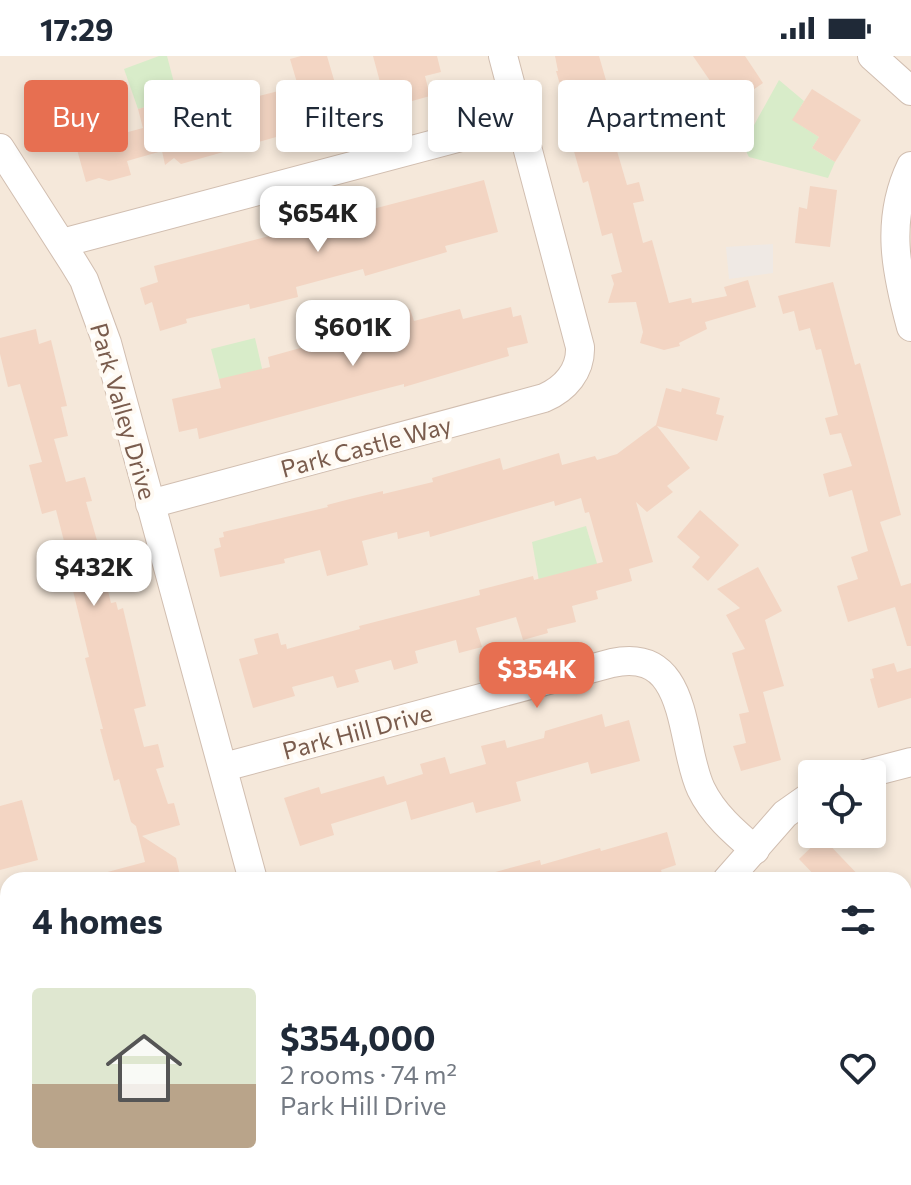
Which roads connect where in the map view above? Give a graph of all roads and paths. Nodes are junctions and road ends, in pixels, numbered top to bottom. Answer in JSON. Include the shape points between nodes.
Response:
{"nodes":[{"id":1,"x":503,"y":56,"type":"edge"},
{"id":2,"x":872,"y":56,"type":"edge"},
{"id":3,"x":510,"y":80,"type":"edge"},
{"id":4,"x":911,"y":91,"type":"edge"},
{"id":5,"x":428,"y":146,"type":"edge"},
{"id":6,"x":0,"y":148,"type":"edge"},
{"id":7,"x":529,"y":152,"type":"edge"},
{"id":8,"x":911,"y":166,"type":"edge"},
{"id":9,"x":62,"y":243,"type":"junction"},
{"id":10,"x":911,"y":327,"type":"edge"},
{"id":11,"x":150,"y":504,"type":"junction"},
{"id":12,"x":911,"y":762,"type":"edge"},
{"id":13,"x":224,"y":767,"type":"junction"},
{"id":14,"x":886,"y":769,"type":"edge"},
{"id":15,"x":798,"y":805,"type":"edge"},
{"id":16,"x":755,"y":850,"type":"junction"},
{"id":17,"x":251,"y":872,"type":"edge"},
{"id":18,"x":734,"y":872,"type":"edge"}],
"edges":[{"from":1,"to":3,"type":"street"},
{"from":2,"to":4,"type":"street"},
{"from":5,"to":9,"type":"street"},
{"from":6,"to":9,"type":"street","name":"Park Valley Drive"},
{"from":7,"to":11,"type":"street","name":"Park Castle Way","via":[[580,347],[563,387],[544,398]]},
{"from":8,"to":10,"type":"street","via":[[895,234],[897,277]]},
{"from":9,"to":11,"type":"street","name":"Park Valley Drive","via":[[84,280],[107,343]]},
{"from":11,"to":13,"type":"street","name":"Park Valley Drive"},
{"from":12,"to":14,"type":"street"},
{"from":13,"to":16,"type":"street","name":"Park Hill Drive","via":[[630,661],[653,667],[671,685],[701,789],[730,829]]},
{"from":13,"to":17,"type":"street","name":"Park Valley Drive"},
{"from":15,"to":16,"type":"street"},
{"from":16,"to":18,"type":"street"}]}
